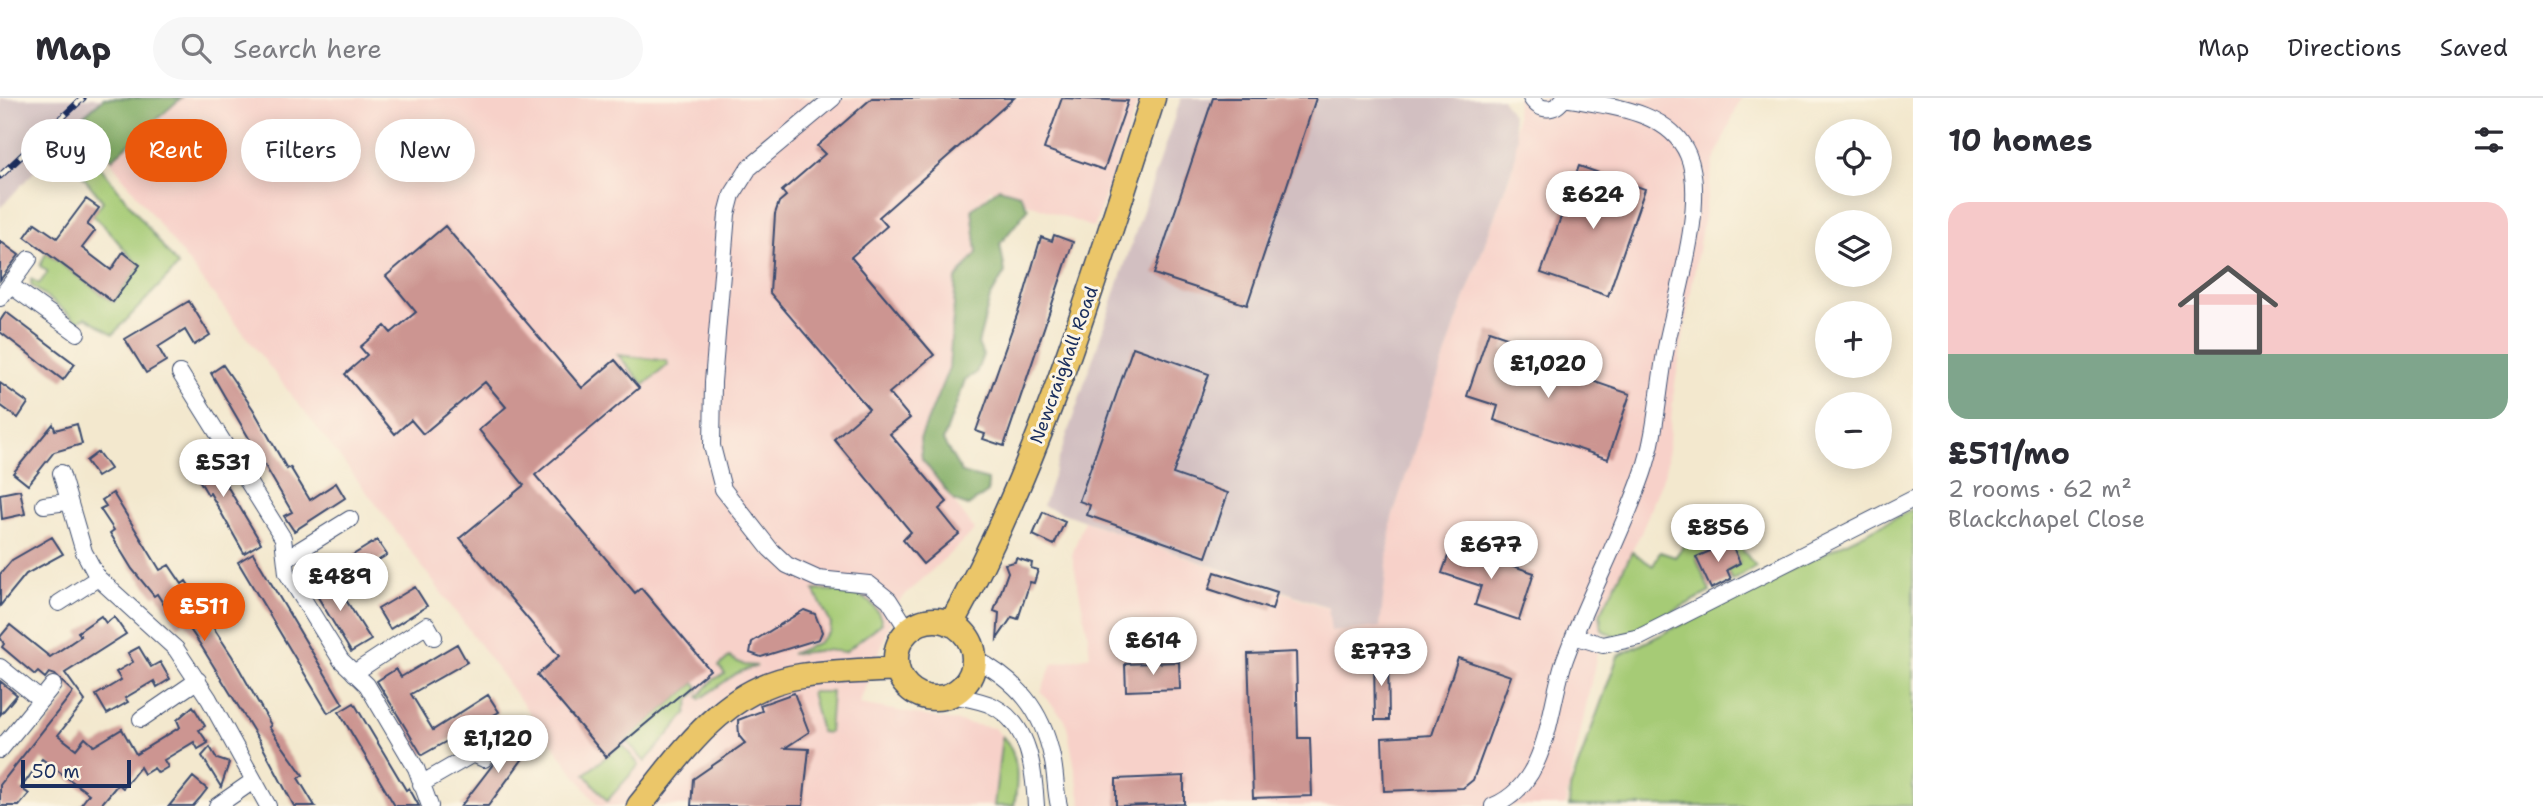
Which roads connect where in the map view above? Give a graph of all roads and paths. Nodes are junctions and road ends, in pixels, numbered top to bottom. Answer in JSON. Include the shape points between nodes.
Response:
{"nodes":[{"id":1,"x":833,"y":98,"type":"edge"},
{"id":2,"x":1153,"y":98,"type":"edge"},
{"id":3,"x":1531,"y":98,"type":"edge"},
{"id":4,"x":1564,"y":98,"type":"edge"},
{"id":5,"x":29,"y":259,"type":"dead end"},
{"id":6,"x":5,"y":291,"type":"edge"},
{"id":7,"x":78,"y":333,"type":"dead end"},
{"id":8,"x":180,"y":373,"type":"dead end"},
{"id":9,"x":61,"y":473,"type":"dead end"},
{"id":10,"x":1913,"y":499,"type":"edge"},
{"id":11,"x":67,"y":502,"type":"junction"},
{"id":12,"x":44,"y":506,"type":"dead end"},
{"id":13,"x":350,"y":519,"type":"dead end"},
{"id":14,"x":287,"y":558,"type":"junction"},
{"id":15,"x":98,"y":578,"type":"junction"},
{"id":16,"x":59,"y":603,"type":"dead end"},
{"id":17,"x":951,"y":624,"type":"junction"},
{"id":18,"x":908,"y":631,"type":"junction"},
{"id":19,"x":1574,"y":636,"type":"junction"},
{"id":20,"x":435,"y":637,"type":"dead end"},
{"id":21,"x":974,"y":658,"type":"junction"},
{"id":22,"x":0,"y":667,"type":"edge"},
{"id":23,"x":897,"y":669,"type":"junction"},
{"id":24,"x":354,"y":673,"type":"junction"},
{"id":25,"x":198,"y":680,"type":"junction"},
{"id":26,"x":53,"y":685,"type":"dead end"},
{"id":27,"x":951,"y":695,"type":"junction"},
{"id":28,"x":41,"y":700,"type":"junction"},
{"id":29,"x":141,"y":719,"type":"dead end"},
{"id":30,"x":0,"y":750,"type":"edge"},
{"id":31,"x":484,"y":759,"type":"dead end"},
{"id":32,"x":253,"y":781,"type":"junction"},
{"id":33,"x":421,"y":784,"type":"junction"},
{"id":34,"x":217,"y":806,"type":"edge"},
{"id":35,"x":268,"y":806,"type":"edge"},
{"id":36,"x":430,"y":806,"type":"edge"},
{"id":37,"x":639,"y":806,"type":"edge"},
{"id":38,"x":1036,"y":806,"type":"edge"},
{"id":39,"x":1059,"y":806,"type":"edge"},
{"id":40,"x":1493,"y":806,"type":"edge"}],
"edges":[{"from":1,"to":18,"type":"street","via":[[749,168],[732,195],[713,382],[714,461],[730,499],[780,559],[807,575],[876,588]]},
{"from":2,"to":17,"type":"main road","name":"Newcraighall Road","via":[[1026,470]]},
{"from":3,"to":4,"type":"street","via":[[1547,109],[1557,107]]},
{"from":4,"to":19,"type":"street","via":[[1646,114],[1682,144],[1694,180],[1691,232],[1644,469],[1622,533]]},
{"from":5,"to":6,"type":"street"},
{"from":6,"to":7,"type":"street"},
{"from":8,"to":14,"type":"street","via":[[283,538]]},
{"from":9,"to":11,"type":"street"},
{"from":10,"to":19,"type":"street","via":[[1640,637],[1603,645]]},
{"from":11,"to":12,"type":"street"},
{"from":11,"to":15,"type":"street","via":[[83,552]]},
{"from":13,"to":14,"type":"street"},
{"from":14,"to":24,"type":"street","via":[[287,573],[341,660]]},
{"from":15,"to":16,"type":"street"},
{"from":15,"to":25,"type":"street","via":[[176,649]]},
{"from":17,"to":18,"type":"main road","via":[[925,621]]},
{"from":17,"to":21,"type":"main road","via":[[967,637]]},
{"from":18,"to":23,"type":"main road","via":[[899,643]]},
{"from":19,"to":40,"type":"street","via":[[1545,744],[1519,787]]},
{"from":20,"to":24,"type":"street","via":[[427,625]]},
{"from":21,"to":27,"type":"main road","via":[[967,682]]},
{"from":21,"to":39,"type":"street","via":[[1021,691],[1041,717]]},
{"from":22,"to":28,"type":"street"},
{"from":23,"to":27,"type":"main road","via":[[903,682],[922,696]]},
{"from":23,"to":37,"type":"main road","via":[[801,676],[750,693],[702,728]]},
{"from":24,"to":33,"type":"street","via":[[367,685]]},
{"from":25,"to":29,"type":"street"},
{"from":25,"to":32,"type":"street"},
{"from":26,"to":28,"type":"street"},
{"from":27,"to":38,"type":"street","via":[[993,706],[1012,722],[1034,763]]},
{"from":28,"to":30,"type":"street"},
{"from":31,"to":33,"type":"street","via":[[473,754]]},
{"from":32,"to":34,"type":"street"},
{"from":32,"to":35,"type":"street"},
{"from":33,"to":36,"type":"street"}]}
